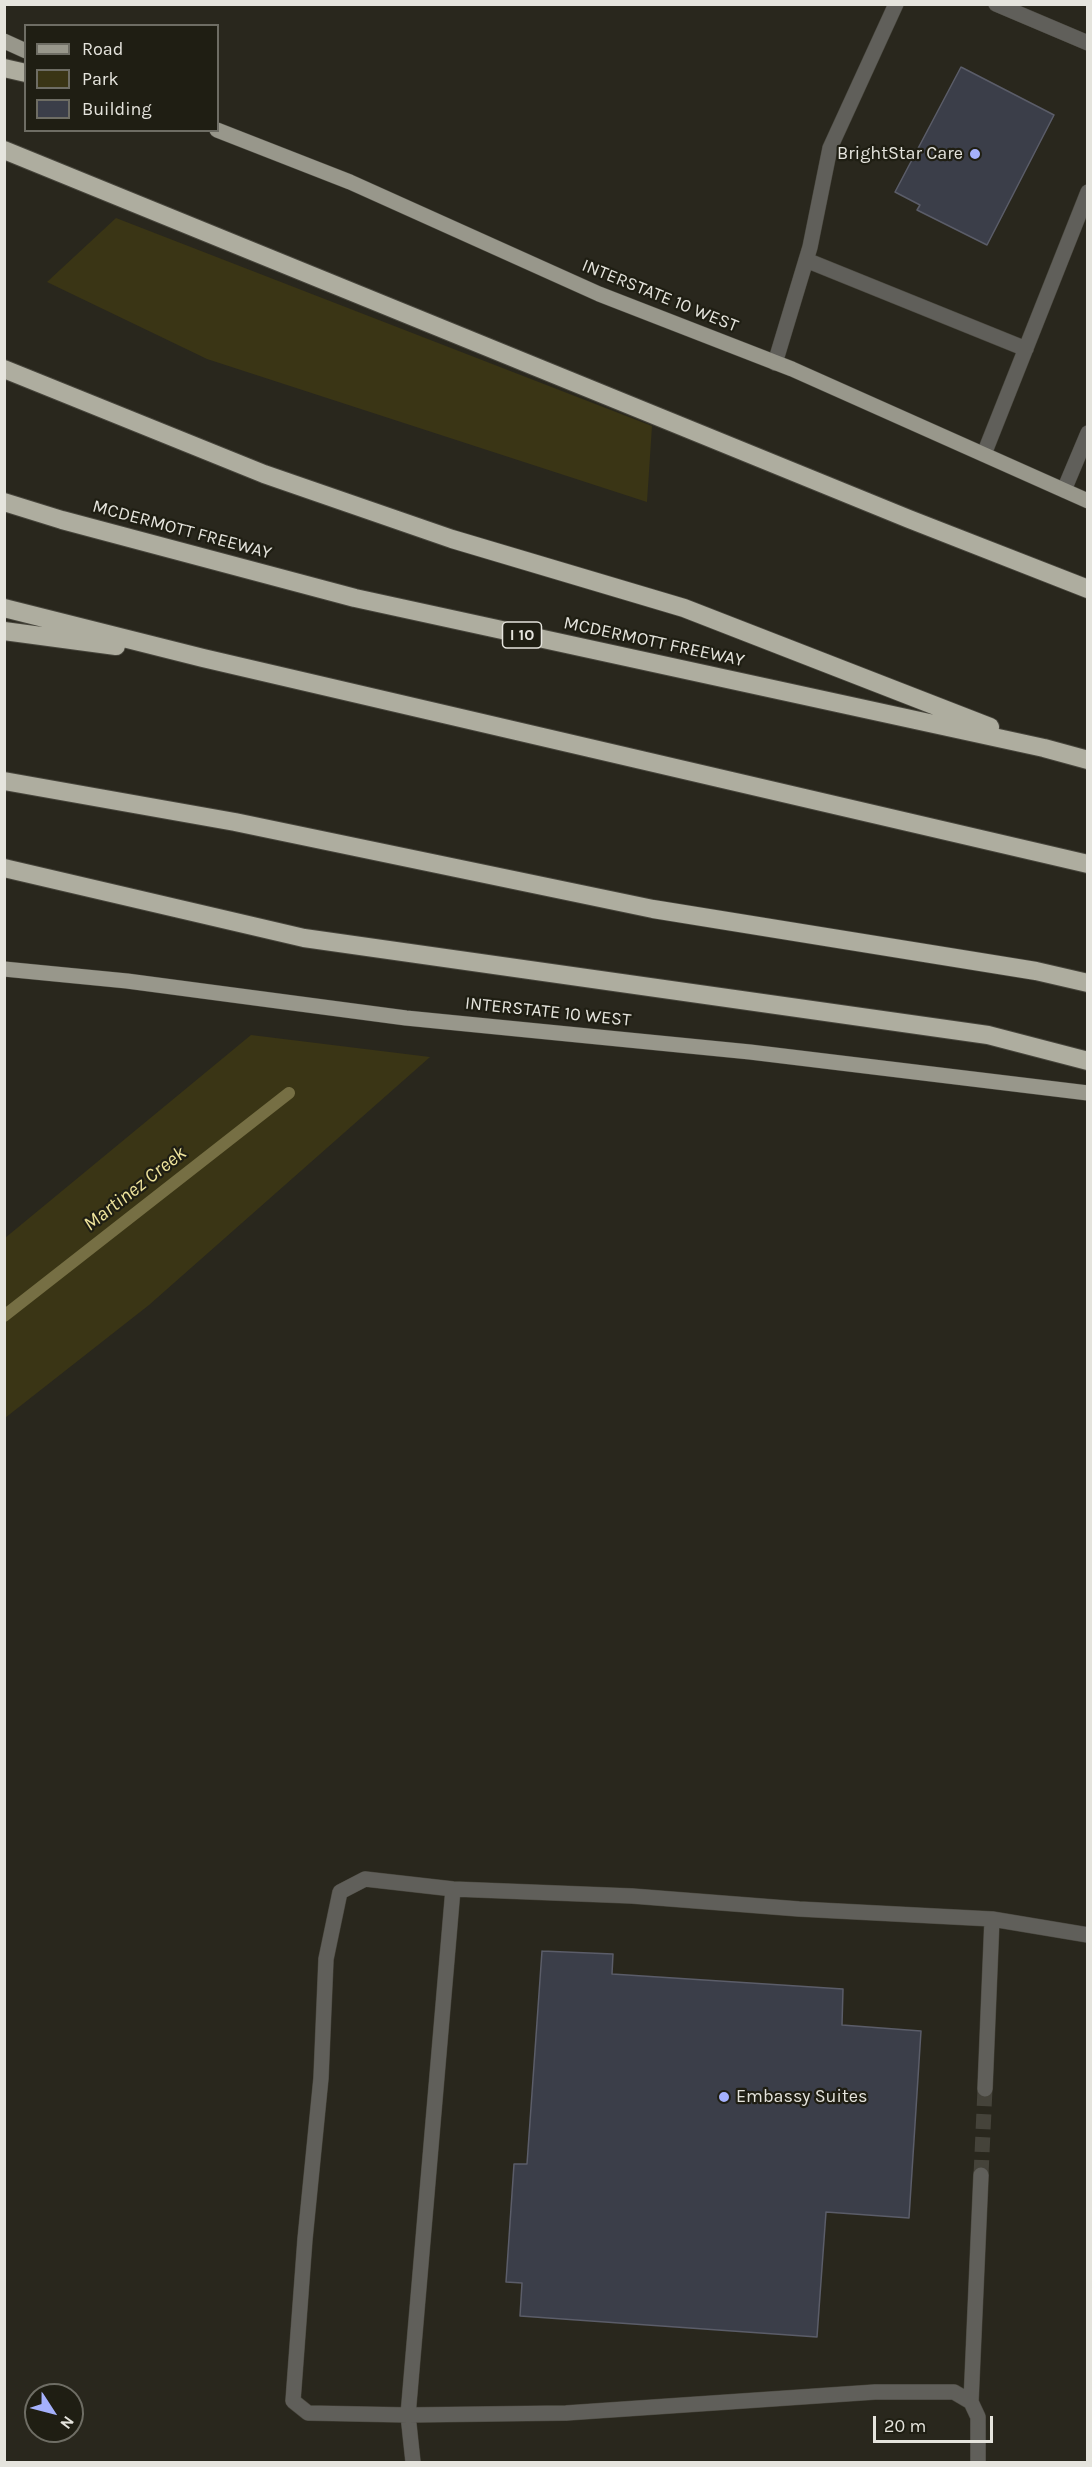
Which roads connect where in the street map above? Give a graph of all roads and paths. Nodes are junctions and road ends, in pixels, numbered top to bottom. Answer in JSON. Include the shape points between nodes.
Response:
{"nodes":[{"id":1,"x":896,"y":4,"type":"edge"},
{"id":2,"x":996,"y":4,"type":"edge"},
{"id":3,"x":4,"y":41,"type":"edge"},
{"id":4,"x":1088,"y":43,"type":"edge"},
{"id":5,"x":24,"y":50,"type":"edge"},
{"id":6,"x":4,"y":68,"type":"edge"},
{"id":7,"x":24,"y":73,"type":"edge"},
{"id":8,"x":219,"y":131,"type":"edge"},
{"id":9,"x":4,"y":150,"type":"edge"},
{"id":10,"x":1088,"y":192,"type":"edge"},
{"id":11,"x":806,"y":260,"type":"junction"},
{"id":12,"x":1026,"y":349,"type":"junction"},
{"id":13,"x":775,"y":363,"type":"junction"},
{"id":14,"x":4,"y":369,"type":"edge"},
{"id":15,"x":1088,"y":433,"type":"edge"},
{"id":16,"x":984,"y":454,"type":"junction"},
{"id":17,"x":1064,"y":490,"type":"junction"},
{"id":18,"x":1088,"y":501,"type":"edge"},
{"id":19,"x":4,"y":502,"type":"edge"},
{"id":20,"x":1088,"y":589,"type":"edge"},
{"id":21,"x":4,"y":608,"type":"edge"},
{"id":22,"x":4,"y":631,"type":"edge"},
{"id":23,"x":202,"y":658,"type":"junction"},
{"id":24,"x":1044,"y":748,"type":"junction"},
{"id":25,"x":1088,"y":760,"type":"edge"},
{"id":26,"x":8,"y":781,"type":"edge"},
{"id":27,"x":1088,"y":864,"type":"edge"},
{"id":28,"x":4,"y":868,"type":"edge"},
{"id":29,"x":4,"y":969,"type":"edge"},
{"id":30,"x":1088,"y":983,"type":"edge"},
{"id":31,"x":1088,"y":1061,"type":"edge"},
{"id":32,"x":1088,"y":1093,"type":"edge"},
{"id":33,"x":453,"y":1889,"type":"junction"},
{"id":34,"x":992,"y":1919,"type":"junction"},
{"id":35,"x":1088,"y":1935,"type":"edge"},
{"id":36,"x":985,"y":2088,"type":"tunnel mouth"},
{"id":37,"x":981,"y":2175,"type":"tunnel mouth"},
{"id":38,"x":970,"y":2402,"type":"junction"},
{"id":39,"x":408,"y":2415,"type":"junction"},
{"id":40,"x":413,"y":2463,"type":"edge"},
{"id":41,"x":978,"y":2463,"type":"edge"}],
"edges":[{"from":1,"to":11,"type":"lane","via":[[830,148]]},
{"from":2,"to":4,"type":"lane"},
{"from":3,"to":5,"type":"main road"},
{"from":6,"to":7,"type":"highway"},
{"from":8,"to":13,"type":"main road","name":"INTERSTATE 10 WEST","via":[[350,182],[599,294]]},
{"from":9,"to":20,"type":"highway"},
{"from":10,"to":12,"type":"lane"},
{"from":11,"to":12,"type":"lane"},
{"from":11,"to":13,"type":"lane"},
{"from":12,"to":16,"type":"lane"},
{"from":13,"to":16,"type":"main road","name":"INTERSTATE 10 WEST"},
{"from":14,"to":24,"type":"highway","via":[[264,474],[452,538],[684,608]]},
{"from":15,"to":17,"type":"lane"},
{"from":16,"to":17,"type":"main road","name":"INTERSTATE 10 WEST"},
{"from":17,"to":18,"type":"main road","name":"INTERSTATE 10 WEST"},
{"from":19,"to":24,"type":"highway","name":"MCDERMOTT FREEWAY","number":"I 10","via":[[355,598]]},
{"from":21,"to":23,"type":"highway"},
{"from":22,"to":23,"type":"highway"},
{"from":23,"to":27,"type":"highway"},
{"from":24,"to":25,"type":"highway","name":"MCDERMOTT FREEWAY","number":"I 10"},
{"from":26,"to":30,"type":"highway","via":[[235,822],[653,909],[1036,971]]},
{"from":28,"to":31,"type":"highway","via":[[304,938],[988,1035]]},
{"from":29,"to":32,"type":"main road","name":"INTERSTATE 10 WEST"},
{"from":33,"to":34,"type":"lane"},
{"from":33,"to":39,"type":"lane"},
{"from":33,"to":39,"type":"lane","via":[[364,1879],[340,1892],[326,1959],[321,2078],[293,2401],[308,2413]]},
{"from":34,"to":35,"type":"lane"},
{"from":34,"to":36,"type":"lane"},
{"from":37,"to":38,"type":"lane"},
{"from":38,"to":39,"type":"lane","via":[[954,2392],[875,2392],[566,2413]]},
{"from":38,"to":41,"type":"lane","via":[[978,2418]]},
{"from":39,"to":40,"type":"lane"}]}
